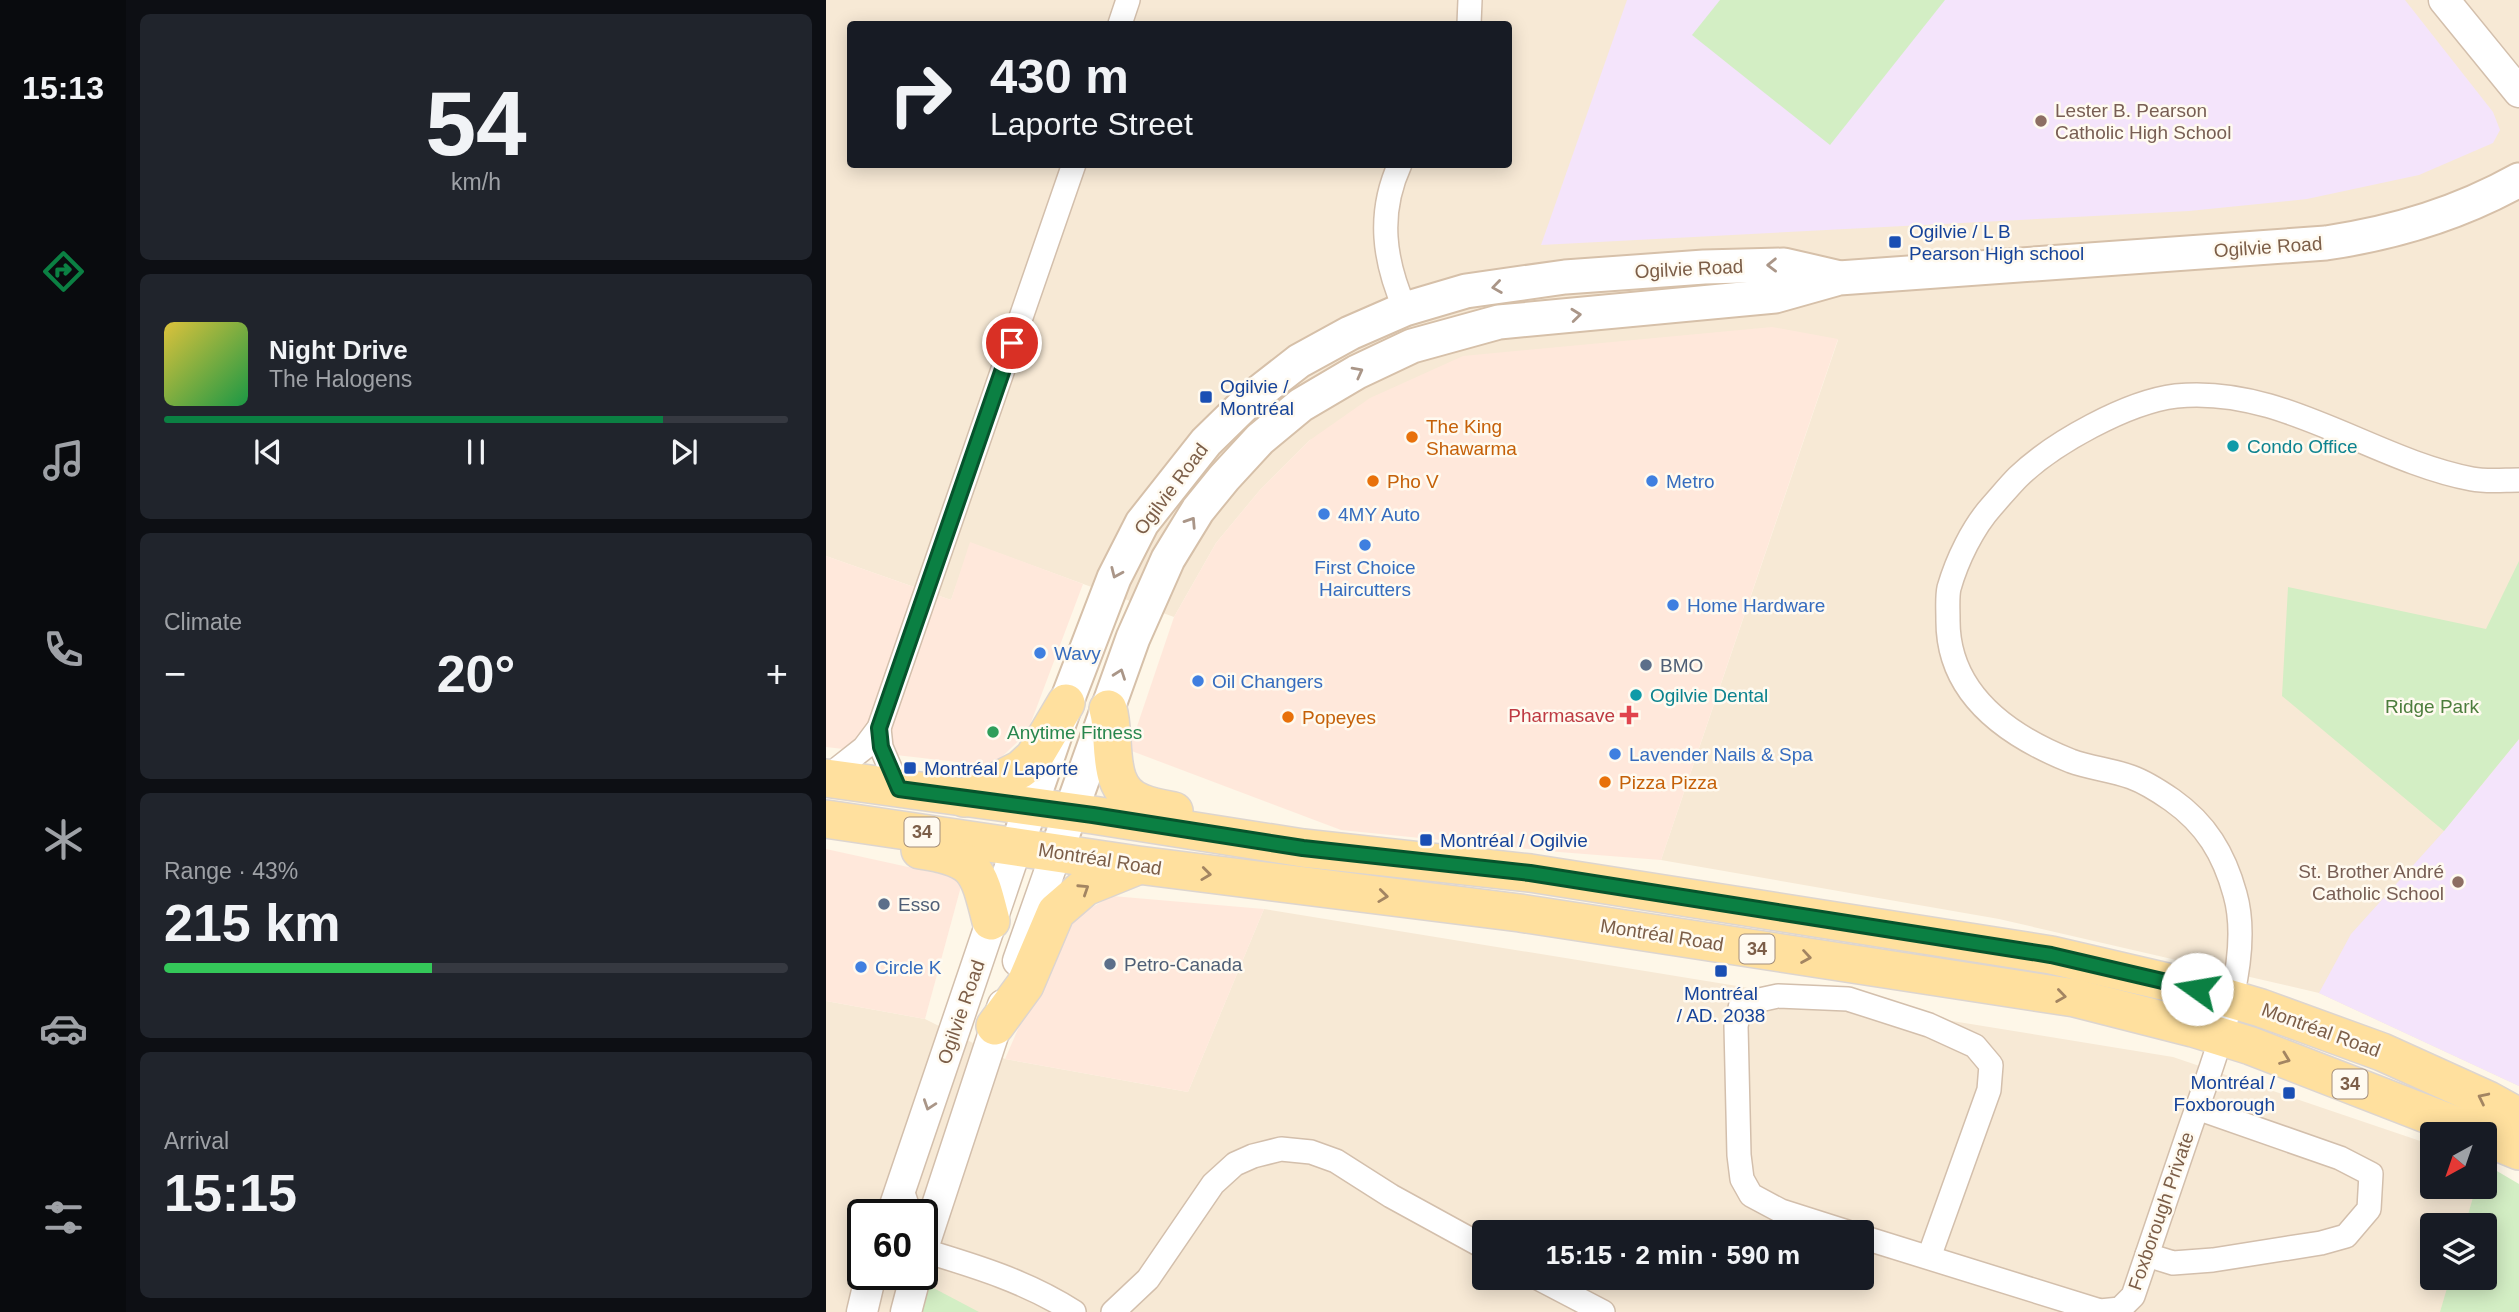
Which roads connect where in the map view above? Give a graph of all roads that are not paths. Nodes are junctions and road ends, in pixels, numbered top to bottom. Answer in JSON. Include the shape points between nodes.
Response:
{"nodes":[{"id":1,"x":1128,"y":0,"type":"edge"},
{"id":2,"x":1471,"y":0,"type":"edge"},
{"id":3,"x":2444,"y":0,"type":"edge"},
{"id":4,"x":1121,"y":21,"type":"edge"},
{"id":5,"x":1469,"y":21,"type":"edge"},
{"id":6,"x":2519,"y":92,"type":"edge"},
{"id":7,"x":1073,"y":168,"type":"edge"},
{"id":8,"x":1398,"y":168,"type":"edge"},
{"id":9,"x":2519,"y":180,"type":"edge"},
{"id":10,"x":1839,"y":278,"type":"junction"},
{"id":11,"x":1405,"y":309,"type":"junction"},
{"id":12,"x":2519,"y":481,"type":"edge"},
{"id":13,"x":1066,"y":703,"type":"junction"},
{"id":14,"x":1108,"y":709,"type":"junction"},
{"id":15,"x":879,"y":728,"type":"junction"},
{"id":16,"x":826,"y":778,"type":"edge"},
{"id":17,"x":899,"y":789,"type":"junction"},
{"id":18,"x":964,"y":798,"type":"junction"},
{"id":19,"x":1030,"y":807,"type":"junction"},
{"id":20,"x":1071,"y":812,"type":"junction"},
{"id":21,"x":826,"y":820,"type":"edge"},
{"id":22,"x":1017,"y":846,"type":"junction"},
{"id":23,"x":1303,"y":848,"type":"junction"},
{"id":24,"x":1056,"y":853,"type":"junction"},
{"id":25,"x":1138,"y":865,"type":"junction"},
{"id":26,"x":1530,"y":873,"type":"junction"},
{"id":27,"x":1520,"y":913,"type":"junction"},
{"id":28,"x":991,"y":921,"type":"junction"},
{"id":29,"x":2231,"y":998,"type":"junction"},
{"id":30,"x":995,"y":1026,"type":"junction"},
{"id":31,"x":2220,"y":1036,"type":"junction"},
{"id":32,"x":2197,"y":1108,"type":"junction"},
{"id":33,"x":2519,"y":1116,"type":"edge"},
{"id":34,"x":2446,"y":1122,"type":"edge"},
{"id":35,"x":2497,"y":1142,"type":"edge"},
{"id":36,"x":2519,"y":1152,"type":"edge"},
{"id":37,"x":903,"y":1199,"type":"edge"},
{"id":38,"x":938,"y":1201,"type":"edge"},
{"id":39,"x":1809,"y":1220,"type":"edge"},
{"id":40,"x":1472,"y":1240,"type":"edge"},
{"id":41,"x":1874,"y":1241,"type":"edge"},
{"id":42,"x":938,"y":1255,"type":"edge"},
{"id":43,"x":2147,"y":1255,"type":"junction"},
{"id":44,"x":1929,"y":1258,"type":"junction"},
{"id":45,"x":870,"y":1290,"type":"edge"},
{"id":46,"x":912,"y":1290,"type":"edge"},
{"id":47,"x":1561,"y":1290,"type":"edge"},
{"id":48,"x":862,"y":1312,"type":"edge"},
{"id":49,"x":906,"y":1312,"type":"edge"},
{"id":50,"x":1074,"y":1312,"type":"edge"},
{"id":51,"x":1113,"y":1312,"type":"edge"},
{"id":52,"x":1603,"y":1312,"type":"edge"}],
"edges":[{"from":1,"to":4,"type":"street"},
{"from":2,"to":5,"type":"street"},
{"from":3,"to":6,"type":"street"},
{"from":7,"to":15,"type":"street"},
{"from":8,"to":11,"type":"street","via":[[1391,183],[1384,229],[1392,281]]},
{"from":9,"to":10,"type":"main road","name":"Ogilvie Road","via":[[2421,224],[2355,239]]},
{"from":10,"to":11,"type":"main road","name":"Ogilvie Road","one_way":true,"via":[[1784,265],[1703,267],[1466,291]]},
{"from":14,"to":10,"type":"main road","name":"Ogilvie Road","one_way":true,"via":[[1168,559],[1198,510],[1260,439],[1301,405],[1412,345],[1499,322],[1775,296]]},
{"from":11,"to":13,"type":"main road","name":"Ogilvie Road","one_way":true,"via":[[1299,361],[1206,442],[1149,513],[1127,550]]},
{"from":12,"to":29,"type":"street","name":"Foxborough Private","via":[[2476,480],[2433,469],[2270,406],[2221,397],[2175,396],[2128,409],[2049,453],[2020,475],[1986,512],[1966,546],[1948,590],[1948,638],[1962,682],[1992,716],[2033,743],[2073,762],[2141,781],[2173,800],[2202,826],[2225,861],[2241,920],[2241,948]]},
{"from":13,"to":18,"type":"main road","via":[[1034,757],[1021,769]]},
{"from":13,"to":19,"type":"main road","name":"Ogilvie Road"},
{"from":14,"to":20,"type":"main road","name":"Ogilvie Road"},
{"from":14,"to":23,"type":"main road","via":[[1113,767],[1129,796],[1139,803],[1266,832]]},
{"from":15,"to":16,"type":"street","via":[[864,748]]},
{"from":15,"to":17,"type":"street","via":[[881,747]]},
{"from":16,"to":17,"type":"main road","name":"Montréal Road","number":"34"},
{"from":17,"to":18,"type":"main road","name":"Montréal Road","number":"34"},
{"from":18,"to":19,"type":"main road","name":"Montréal Road","number":"34"},
{"from":19,"to":20,"type":"main road","name":"Montréal Road","number":"34"},
{"from":19,"to":22,"type":"main road","name":"Ogilvie Road"},
{"from":20,"to":23,"type":"main road","name":"Montréal Road","number":"34"},
{"from":20,"to":24,"type":"main road","name":"Ogilvie Road"},
{"from":21,"to":22,"type":"main road","name":"Montréal Road","number":"34"},
{"from":21,"to":28,"type":"main road","via":[[853,837],[951,855],[965,862],[984,891]]},
{"from":22,"to":24,"type":"main road","name":"Montréal Road","number":"34"},
{"from":22,"to":28,"type":"street","name":"Ogilvie Road"},
{"from":23,"to":26,"type":"main road","name":"Montréal Road","number":"34"},
{"from":24,"to":25,"type":"main road","name":"Montréal Road","number":"34"},
{"from":24,"to":30,"type":"street","name":"Ogilvie Road"},
{"from":25,"to":27,"type":"main road","name":"Montréal Road","number":"34","one_way":true},
{"from":30,"to":25,"type":"main road","one_way":true,"via":[[1025,985],[1056,912],[1085,887]]},
{"from":26,"to":27,"type":"main road"},
{"from":26,"to":29,"type":"main road","name":"Montréal Road","number":"34","via":[[2051,955]]},
{"from":27,"to":31,"type":"main road","name":"Montréal Road","number":"34","one_way":true,"via":[[2074,998]]},
{"from":28,"to":37,"type":"street","name":"Ogilvie Road","one_way":true},
{"from":29,"to":31,"type":"street","name":"Foxborough Private"},
{"from":33,"to":29,"type":"main road","name":"Montréal Road","number":"34","one_way":true,"via":[[2382,1052]]},
{"from":30,"to":38,"type":"street","name":"Ogilvie Road"},
{"from":31,"to":32,"type":"street","name":"Foxborough Private"},
{"from":31,"to":34,"type":"main road","name":"Montréal Road","number":"34","one_way":true},
{"from":32,"to":43,"type":"street","name":"Foxborough Private"},
{"from":32,"to":43,"type":"street","via":[[2340,1158],[2371,1174],[2369,1209],[2346,1236],[2321,1243],[2213,1260],[2173,1262]]},
{"from":35,"to":36,"type":"main road"},
{"from":39,"to":44,"type":"street","via":[[1751,1195],[1742,1180],[1736,1026],[1741,1004],[1778,996],[1847,999],[1975,1046],[1991,1065],[1989,1090]]},
{"from":40,"to":51,"type":"street","via":[[1336,1161],[1281,1149],[1235,1164],[1213,1184],[1148,1279]]},
{"from":41,"to":44,"type":"street","name":"Foxborough Private"},
{"from":42,"to":50,"type":"street","via":[[1006,1277]]},
{"from":43,"to":44,"type":"street","name":"Foxborough Private","via":[[2133,1296],[2120,1309],[2100,1311]]},
{"from":45,"to":48,"type":"street"},
{"from":46,"to":49,"type":"street"},
{"from":47,"to":52,"type":"street"}]}
